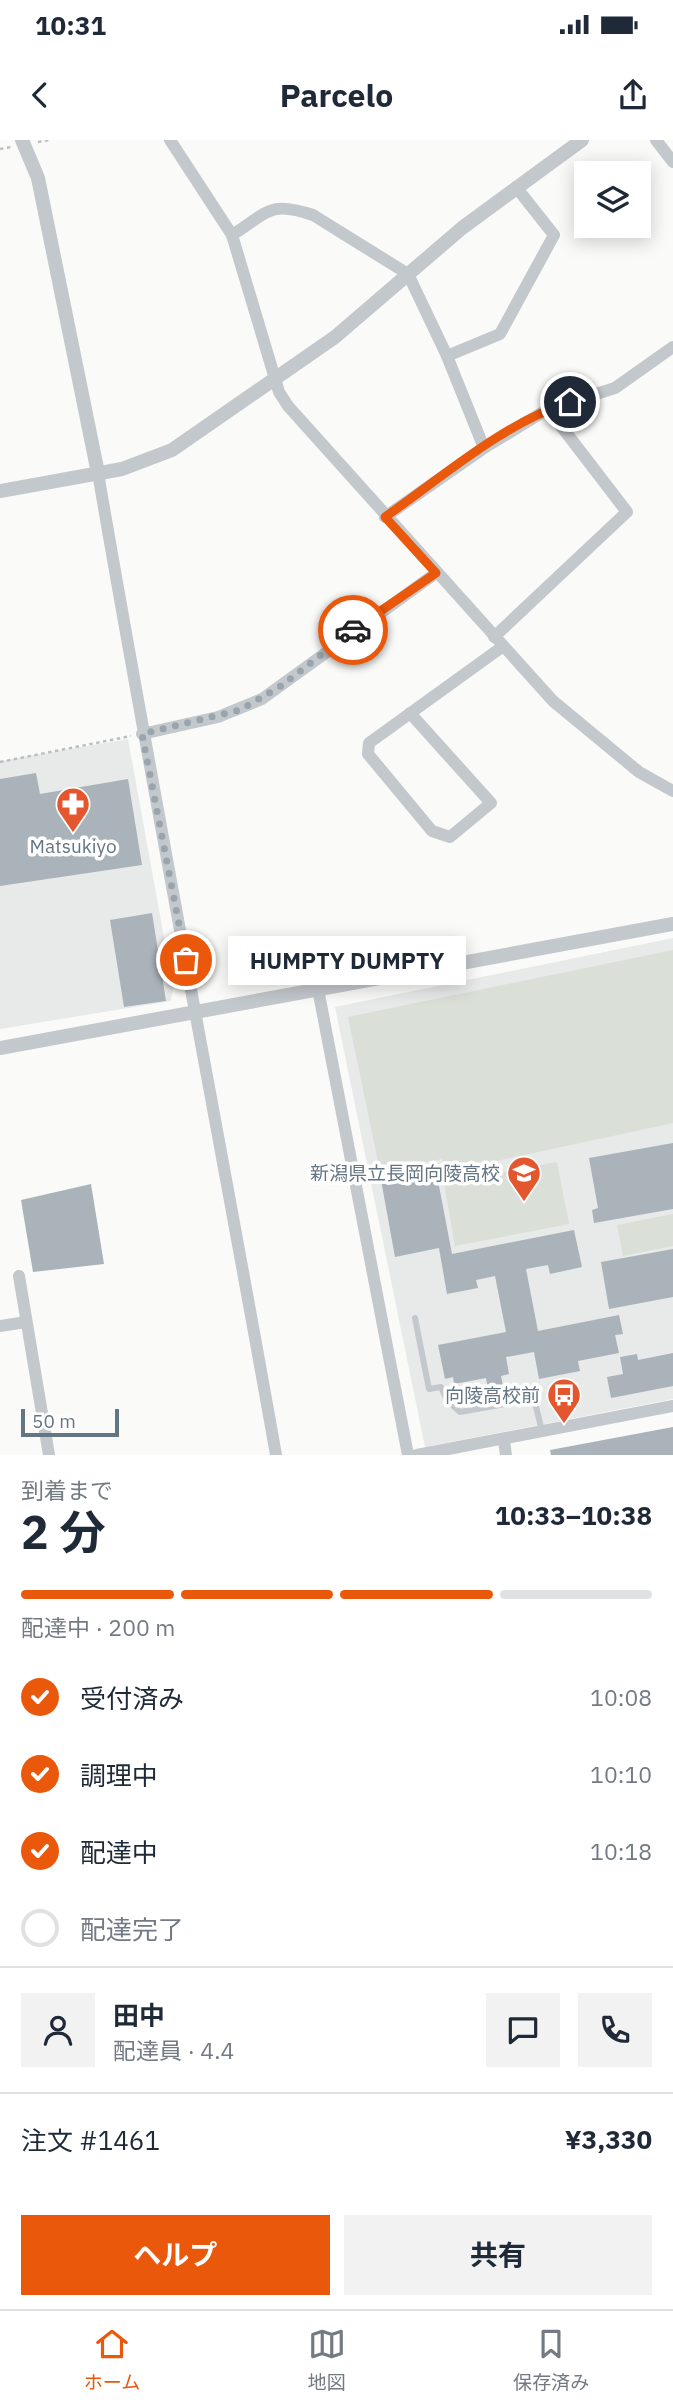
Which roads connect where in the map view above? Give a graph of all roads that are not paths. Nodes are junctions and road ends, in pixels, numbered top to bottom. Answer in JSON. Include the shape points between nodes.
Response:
{"nodes":[{"id":1,"x":22,"y":140,"type":"edge"},
{"id":2,"x":170,"y":140,"type":"edge"},
{"id":3,"x":582,"y":140,"type":"edge"},
{"id":4,"x":656,"y":140,"type":"edge"},
{"id":5,"x":673,"y":162,"type":"edge"},
{"id":6,"x":516,"y":187,"type":"junction"},
{"id":7,"x":232,"y":235,"type":"junction"},
{"id":8,"x":408,"y":274,"type":"junction"},
{"id":9,"x":673,"y":347,"type":"edge"},
{"id":10,"x":447,"y":356,"type":"junction"},
{"id":11,"x":275,"y":379,"type":"junction"},
{"id":12,"x":548,"y":409,"type":"junction"},
{"id":13,"x":484,"y":448,"type":"junction"},
{"id":14,"x":97,"y":473,"type":"junction"},
{"id":15,"x":0,"y":491,"type":"edge"},
{"id":16,"x":385,"y":517,"type":"junction"},
{"id":17,"x":436,"y":573,"type":"junction"},
{"id":18,"x":498,"y":642,"type":"junction"},
{"id":19,"x":410,"y":713,"type":"junction"},
{"id":20,"x":142,"y":734,"type":"junction"},
{"id":21,"x":673,"y":791,"type":"edge"},
{"id":22,"x":673,"y":924,"type":"edge"},
{"id":23,"x":318,"y":989,"type":"junction"},
{"id":24,"x":197,"y":1012,"type":"junction"},
{"id":25,"x":0,"y":1048,"type":"edge"},
{"id":26,"x":19,"y":1276,"type":"dead end"},
{"id":27,"x":415,"y":1318,"type":"dead end"},
{"id":28,"x":26,"y":1322,"type":"junction"},
{"id":29,"x":0,"y":1326,"type":"edge"},
{"id":30,"x":673,"y":1406,"type":"edge"},
{"id":31,"x":542,"y":1433,"type":"junction"},
{"id":32,"x":504,"y":1441,"type":"junction"},
{"id":33,"x":49,"y":1455,"type":"edge"},
{"id":34,"x":276,"y":1455,"type":"edge"},
{"id":35,"x":408,"y":1455,"type":"edge"},
{"id":36,"x":417,"y":1455,"type":"edge"},
{"id":37,"x":506,"y":1455,"type":"edge"}],
"edges":[{"from":1,"to":14,"type":"street","via":[[38,178]]},
{"from":2,"to":7,"type":"street"},
{"from":3,"to":6,"type":"street"},
{"from":4,"to":5,"type":"street"},
{"from":6,"to":8,"type":"street"},
{"from":6,"to":10,"type":"street","via":[[554,235],[500,334]]},
{"from":7,"to":8,"type":"street","via":[[274,207],[296,209]]},
{"from":7,"to":11,"type":"street"},
{"from":8,"to":10,"type":"street"},
{"from":8,"to":11,"type":"street","via":[[335,337]]},
{"from":9,"to":12,"type":"street","via":[[615,388]]},
{"from":10,"to":13,"type":"street"},
{"from":11,"to":14,"type":"street","via":[[159,457]]},
{"from":11,"to":16,"type":"street","via":[[288,406]]},
{"from":12,"to":13,"type":"street"},
{"from":12,"to":18,"type":"street","via":[[627,512]]},
{"from":13,"to":16,"type":"street"},
{"from":14,"to":15,"type":"street"},
{"from":14,"to":20,"type":"street"},
{"from":16,"to":17,"type":"street"},
{"from":17,"to":18,"type":"street"},
{"from":17,"to":20,"type":"street","via":[[262,699],[218,717]]},
{"from":18,"to":19,"type":"street"},
{"from":18,"to":21,"type":"street","via":[[573,719],[639,772]]},
{"from":19,"to":19,"type":"street","via":[[369,743],[368,754],[432,831],[450,837],[491,803]]},
{"from":20,"to":24,"type":"street"},
{"from":22,"to":23,"type":"street"},
{"from":23,"to":24,"type":"street"},
{"from":23,"to":35,"type":"street"},
{"from":24,"to":25,"type":"street"},
{"from":24,"to":34,"type":"street"},
{"from":26,"to":28,"type":"street"},
{"from":27,"to":31,"type":"lane","via":[[429,1389],[441,1387],[460,1412],[534,1399]]},
{"from":28,"to":29,"type":"street"},
{"from":28,"to":33,"type":"street"},
{"from":30,"to":31,"type":"street"},
{"from":31,"to":32,"type":"street"},
{"from":32,"to":36,"type":"street"},
{"from":32,"to":37,"type":"street"}]}
